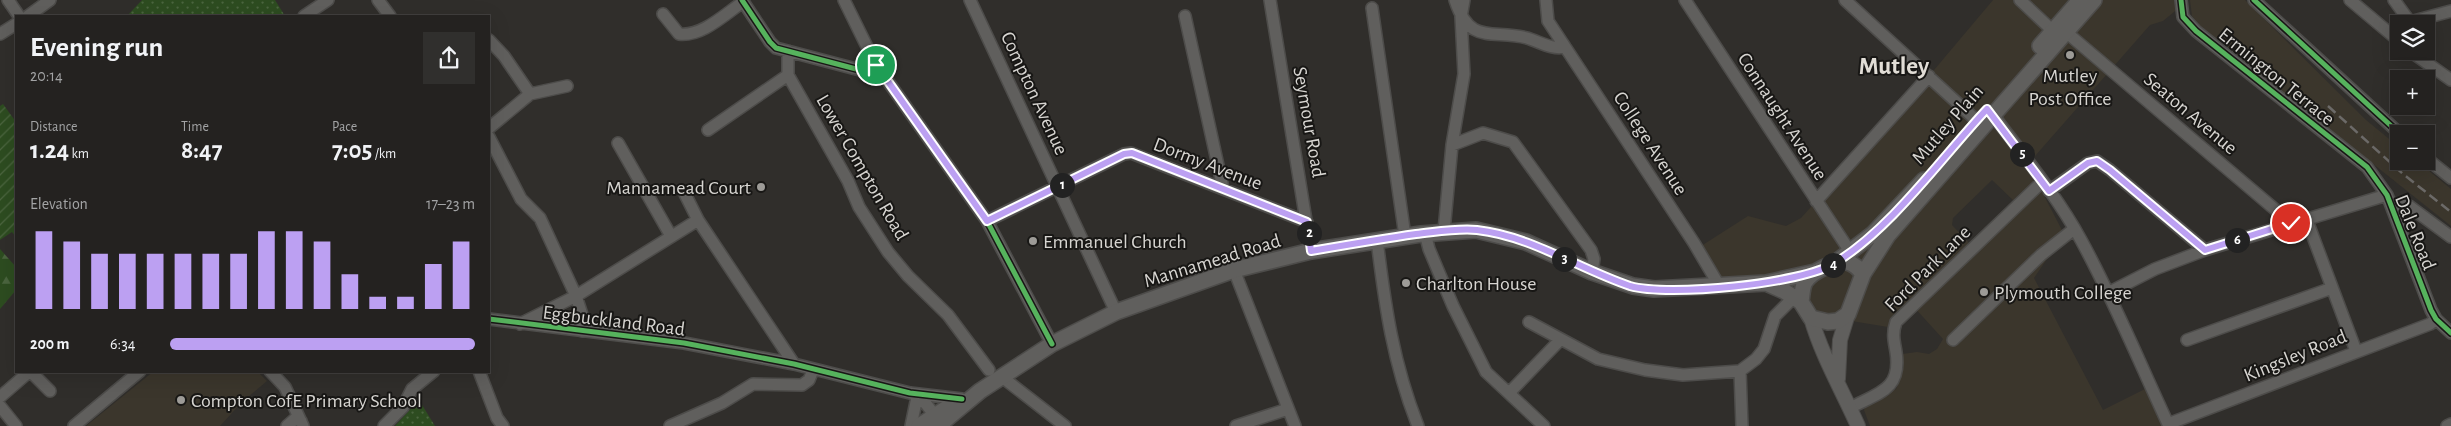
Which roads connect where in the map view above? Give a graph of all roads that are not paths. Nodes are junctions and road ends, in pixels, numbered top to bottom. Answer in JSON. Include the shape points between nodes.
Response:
{"nodes":[{"id":1,"x":8,"y":0,"type":"edge"},
{"id":2,"x":50,"y":0,"type":"edge"},
{"id":3,"x":328,"y":0,"type":"edge"},
{"id":4,"x":378,"y":0,"type":"edge"},
{"id":5,"x":844,"y":0,"type":"edge"},
{"id":6,"x":970,"y":0,"type":"edge"},
{"id":7,"x":1270,"y":0,"type":"edge"},
{"id":8,"x":1456,"y":0,"type":"edge"},
{"id":9,"x":1464,"y":0,"type":"edge"},
{"id":10,"x":1546,"y":0,"type":"edge"},
{"id":11,"x":1685,"y":0,"type":"edge"},
{"id":12,"x":1845,"y":0,"type":"edge"},
{"id":13,"x":2020,"y":0,"type":"edge"},
{"id":14,"x":2080,"y":0,"type":"edge"},
{"id":15,"x":2094,"y":0,"type":"edge"},
{"id":16,"x":2181,"y":0,"type":"edge"},
{"id":17,"x":2254,"y":0,"type":"edge"},
{"id":18,"x":2350,"y":0,"type":"edge"},
{"id":19,"x":2394,"y":0,"type":"edge"},
{"id":20,"x":743,"y":1,"type":"edge"},
{"id":21,"x":1372,"y":8,"type":"dead end"},
{"id":22,"x":2451,"y":11,"type":"edge"},
{"id":23,"x":663,"y":14,"type":"dead end"},
{"id":24,"x":18,"y":15,"type":"edge"},
{"id":25,"x":29,"y":15,"type":"edge"},
{"id":26,"x":306,"y":15,"type":"edge"},
{"id":27,"x":389,"y":15,"type":"edge"},
{"id":28,"x":1185,"y":16,"type":"dead end"},
{"id":29,"x":1461,"y":17,"type":"junction"},
{"id":30,"x":15,"y":25,"type":"edge"},
{"id":31,"x":2060,"y":32,"type":"junction"},
{"id":32,"x":2390,"y":33,"type":"edge"},
{"id":33,"x":0,"y":34,"type":"edge"},
{"id":34,"x":490,"y":41,"type":"edge"},
{"id":35,"x":1565,"y":47,"type":"junction"},
{"id":36,"x":788,"y":51,"type":"junction"},
{"id":37,"x":2423,"y":60,"type":"edge"},
{"id":38,"x":876,"y":74,"type":"junction"},
{"id":39,"x":788,"y":75,"type":"junction"},
{"id":40,"x":1929,"y":76,"type":"junction"},
{"id":41,"x":2451,"y":80,"type":"edge"},
{"id":42,"x":567,"y":86,"type":"dead end"},
{"id":43,"x":530,"y":94,"type":"junction"},
{"id":44,"x":1990,"y":112,"type":"junction"},
{"id":45,"x":1976,"y":120,"type":"junction"},
{"id":46,"x":2390,"y":125,"type":"edge"},
{"id":47,"x":490,"y":127,"type":"edge"},
{"id":48,"x":708,"y":130,"type":"dead end"},
{"id":49,"x":490,"y":139,"type":"edge"},
{"id":50,"x":618,"y":143,"type":"dead end"},
{"id":51,"x":1452,"y":145,"type":"junction"},
{"id":52,"x":2435,"y":165,"type":"edge"},
{"id":53,"x":2367,"y":167,"type":"joint"},
{"id":54,"x":2451,"y":178,"type":"edge"},
{"id":55,"x":1058,"y":186,"type":"junction"},
{"id":56,"x":2046,"y":187,"type":"junction"},
{"id":57,"x":1223,"y":188,"type":"junction"},
{"id":58,"x":685,"y":194,"type":"dead end"},
{"id":59,"x":2388,"y":199,"type":"junction"},
{"id":60,"x":1816,"y":202,"type":"junction"},
{"id":61,"x":2306,"y":218,"type":"junction"},
{"id":62,"x":698,"y":220,"type":"junction"},
{"id":63,"x":987,"y":221,"type":"junction"},
{"id":64,"x":1307,"y":222,"type":"junction"},
{"id":65,"x":2291,"y":223,"type":"junction"},
{"id":66,"x":2074,"y":229,"type":"junction"},
{"id":67,"x":1444,"y":231,"type":"junction"},
{"id":68,"x":1426,"y":233,"type":"junction"},
{"id":69,"x":671,"y":236,"type":"junction"},
{"id":70,"x":1405,"y":236,"type":"junction"},
{"id":71,"x":2451,"y":238,"type":"edge"},
{"id":72,"x":1377,"y":240,"type":"junction"},
{"id":73,"x":2205,"y":250,"type":"junction"},
{"id":74,"x":1311,"y":251,"type":"junction"},
{"id":75,"x":1851,"y":253,"type":"junction"},
{"id":76,"x":1834,"y":264,"type":"junction"},
{"id":77,"x":1234,"y":270,"type":"junction"},
{"id":78,"x":1592,"y":272,"type":"junction"},
{"id":79,"x":1815,"y":272,"type":"junction"},
{"id":80,"x":1864,"y":274,"type":"junction"},
{"id":81,"x":1766,"y":283,"type":"junction"},
{"id":82,"x":1720,"y":287,"type":"junction"},
{"id":83,"x":2332,"y":288,"type":"junction"},
{"id":84,"x":2108,"y":293,"type":"junction"},
{"id":85,"x":576,"y":296,"type":"junction"},
{"id":86,"x":1798,"y":300,"type":"junction"},
{"id":87,"x":1116,"y":312,"type":"junction"},
{"id":88,"x":1848,"y":314,"type":"junction"},
{"id":89,"x":1811,"y":318,"type":"junction"},
{"id":90,"x":2436,"y":318,"type":"junction"},
{"id":91,"x":490,"y":319,"type":"edge"},
{"id":92,"x":1529,"y":322,"type":"dead end"},
{"id":93,"x":520,"y":324,"type":"junction"},
{"id":94,"x":582,"y":331,"type":"junction"},
{"id":95,"x":2451,"y":333,"type":"edge"},
{"id":96,"x":1560,"y":340,"type":"junction"},
{"id":97,"x":1953,"y":340,"type":"dead end"},
{"id":98,"x":2187,"y":340,"type":"dead end"},
{"id":99,"x":1052,"y":344,"type":"junction"},
{"id":100,"x":2356,"y":351,"type":"junction"},
{"id":101,"x":794,"y":364,"type":"junction"},
{"id":102,"x":814,"y":370,"type":"junction"},
{"id":103,"x":1740,"y":370,"type":"junction"},
{"id":104,"x":28,"y":373,"type":"edge"},
{"id":105,"x":32,"y":373,"type":"edge"},
{"id":106,"x":138,"y":373,"type":"edge"},
{"id":107,"x":272,"y":373,"type":"edge"},
{"id":108,"x":432,"y":373,"type":"edge"},
{"id":109,"x":480,"y":373,"type":"edge"},
{"id":110,"x":996,"y":373,"type":"junction"},
{"id":111,"x":1838,"y":381,"type":"junction"},
{"id":112,"x":50,"y":391,"type":"dead end"},
{"id":113,"x":980,"y":391,"type":"junction"},
{"id":114,"x":1509,"y":393,"type":"junction"},
{"id":115,"x":913,"y":395,"type":"junction"},
{"id":116,"x":0,"y":396,"type":"edge"},
{"id":117,"x":962,"y":399,"type":"junction"},
{"id":118,"x":0,"y":406,"type":"edge"},
{"id":119,"x":1850,"y":408,"type":"junction"},
{"id":120,"x":1288,"y":409,"type":"junction"},
{"id":121,"x":938,"y":421,"type":"edge"},
{"id":122,"x":302,"y":423,"type":"edge"},
{"id":123,"x":2451,"y":424,"type":"edge"},
{"id":124,"x":2168,"y":425,"type":"edge"},
{"id":125,"x":16,"y":426,"type":"edge"},
{"id":126,"x":74,"y":426,"type":"edge"},
{"id":127,"x":287,"y":426,"type":"edge"},
{"id":128,"x":384,"y":426,"type":"edge"},
{"id":129,"x":503,"y":426,"type":"edge"},
{"id":130,"x":670,"y":426,"type":"edge"},
{"id":131,"x":911,"y":426,"type":"edge"},
{"id":132,"x":918,"y":426,"type":"edge"},
{"id":133,"x":1065,"y":426,"type":"edge"},
{"id":134,"x":1236,"y":426,"type":"edge"},
{"id":135,"x":1295,"y":426,"type":"edge"},
{"id":136,"x":1418,"y":426,"type":"edge"},
{"id":137,"x":1544,"y":426,"type":"edge"},
{"id":138,"x":1742,"y":426,"type":"edge"},
{"id":139,"x":1858,"y":426,"type":"edge"},
{"id":140,"x":2447,"y":426,"type":"edge"}],
"edges":[{"from":1,"to":24,"type":"street"},
{"from":2,"to":25,"type":"street"},
{"from":3,"to":26,"type":"street"},
{"from":4,"to":27,"type":"street"},
{"from":5,"to":38,"type":"street","via":[[876,65]]},
{"from":6,"to":55,"type":"street","name":"Compton Avenue"},
{"from":7,"to":64,"type":"street","name":"Seymour Road"},
{"from":8,"to":29,"type":"street"},
{"from":9,"to":29,"type":"street"},
{"from":10,"to":35,"type":"street","name":"College Avenue","via":[[1548,21]]},
{"from":11,"to":60,"type":"street","name":"Connaught Avenue"},
{"from":12,"to":40,"type":"street"},
{"from":13,"to":31,"type":"street","name":"Seaton Avenue"},
{"from":14,"to":31,"type":"main road","name":"Mutley Plain"},
{"from":15,"to":31,"type":"main road","name":"Mutley Plain"},
{"from":16,"to":53,"type":"street","name":"Ermington Terrace","via":[[2184,18],[2196,31]]},
{"from":17,"to":46,"type":"street"},
{"from":18,"to":32,"type":"street"},
{"from":19,"to":22,"type":"street","via":[[2410,22]]},
{"from":20,"to":23,"type":"street","via":[[698,32],[686,35],[679,34]]},
{"from":20,"to":36,"type":"street","via":[[770,42],[776,48]]},
{"from":21,"to":70,"type":"street"},
{"from":28,"to":57,"type":"street"},
{"from":29,"to":35,"type":"street","via":[[1467,25],[1484,34],[1526,38],[1557,49]]},
{"from":29,"to":51,"type":"street","via":[[1464,74]]},
{"from":30,"to":33,"type":"street"},
{"from":31,"to":44,"type":"main road","name":"Mutley Plain"},
{"from":31,"to":65,"type":"street","name":"Seaton Avenue"},
{"from":34,"to":43,"type":"street"},
{"from":35,"to":82,"type":"street","name":"College Avenue"},
{"from":36,"to":38,"type":"street"},
{"from":36,"to":39,"type":"street","name":"Lower Compton Road"},
{"from":37,"to":41,"type":"street"},
{"from":38,"to":63,"type":"street","via":[[887,80]]},
{"from":39,"to":48,"type":"street"},
{"from":39,"to":110,"type":"street","name":"Lower Compton Road","via":[[859,207],[888,252],[948,315]]},
{"from":40,"to":45,"type":"street"},
{"from":40,"to":60,"type":"street"},
{"from":42,"to":43,"type":"street"},
{"from":43,"to":47,"type":"street"},
{"from":44,"to":45,"type":"main road","name":"Mutley Plain"},
{"from":44,"to":56,"type":"street"},
{"from":44,"to":80,"type":"main road","name":"Mutley Plain","via":[[1889,234]]},
{"from":45,"to":75,"type":"main road","name":"Mutley Plain","via":[[1892,215]]},
{"from":49,"to":85,"type":"street","via":[[521,199],[540,218]]},
{"from":50,"to":69,"type":"street"},
{"from":51,"to":67,"type":"street"},
{"from":51,"to":78,"type":"street","via":[[1483,133],[1513,142],[1591,250],[1594,259]]},
{"from":52,"to":54,"type":"street"},
{"from":53,"to":59,"type":"street","name":"Dale Road"},
{"from":55,"to":57,"type":"street","name":"Dormy Avenue","via":[[1132,153]]},
{"from":55,"to":63,"type":"street","name":"Dormy Avenue"},
{"from":55,"to":87,"type":"street","name":"Compton Avenue"},
{"from":56,"to":66,"type":"street"},
{"from":56,"to":73,"type":"street","name":"Ford Park Lane","via":[[2097,161]]},
{"from":56,"to":119,"type":"street","name":"Ford Park Lane","via":[[2017,206],[1896,322],[1892,333],[1897,374],[1890,386]]},
{"from":57,"to":64,"type":"street","name":"Dormy Avenue"},
{"from":58,"to":62,"type":"street"},
{"from":59,"to":61,"type":"street"},
{"from":59,"to":71,"type":"street","via":[[2409,206]]},
{"from":59,"to":90,"type":"street","name":"Dale Road"},
{"from":60,"to":75,"type":"street","name":"Connaught Avenue"},
{"from":61,"to":65,"type":"street"},
{"from":61,"to":83,"type":"street"},
{"from":62,"to":69,"type":"street"},
{"from":62,"to":101,"type":"street"},
{"from":63,"to":99,"type":"street"},
{"from":64,"to":74,"type":"street","name":"Seymour Road"},
{"from":65,"to":73,"type":"street"},
{"from":66,"to":84,"type":"street"},
{"from":66,"to":97,"type":"street"},
{"from":67,"to":68,"type":"main road","name":"Mannamead Road"},
{"from":67,"to":78,"type":"main road","name":"Mannamead Road","via":[[1476,230],[1509,237]]},
{"from":68,"to":70,"type":"main road","name":"Mannamead Road"},
{"from":68,"to":114,"type":"street","via":[[1429,249],[1453,306],[1486,372]]},
{"from":69,"to":85,"type":"street"},
{"from":70,"to":72,"type":"main road","name":"Mannamead Road"},
{"from":72,"to":74,"type":"main road","name":"Mannamead Road"},
{"from":72,"to":136,"type":"street","via":[[1387,321],[1404,392]]},
{"from":73,"to":84,"type":"street","via":[[2155,269]]},
{"from":74,"to":77,"type":"main road","name":"Mannamead Road"},
{"from":75,"to":76,"type":"main road","name":"Mutley Plain"},
{"from":76,"to":79,"type":"main road"},
{"from":76,"to":80,"type":"main road","via":[[1847,262]]},
{"from":77,"to":87,"type":"main road","name":"Mannamead Road"},
{"from":77,"to":120,"type":"street"},
{"from":78,"to":82,"type":"main road","name":"Mannamead Road","via":[[1632,286],[1654,289]]},
{"from":79,"to":81,"type":"main road","name":"Mannamead Road"},
{"from":79,"to":86,"type":"main road","via":[[1805,283]]},
{"from":80,"to":88,"type":"main road"},
{"from":81,"to":82,"type":"main road","name":"Mannamead Road"},
{"from":81,"to":86,"type":"main road"},
{"from":83,"to":98,"type":"street"},
{"from":83,"to":100,"type":"street"},
{"from":84,"to":124,"type":"street"},
{"from":85,"to":93,"type":"street"},
{"from":85,"to":94,"type":"street","via":[[584,321]]},
{"from":86,"to":89,"type":"main road"},
{"from":86,"to":103,"type":"street","via":[[1775,316],[1760,354]]},
{"from":87,"to":99,"type":"main road","name":"Mannamead Road"},
{"from":88,"to":89,"type":"main road","via":[[1838,321]]},
{"from":88,"to":111,"type":"street","via":[[1840,340]]},
{"from":89,"to":111,"type":"street","via":[[1827,362]]},
{"from":90,"to":95,"type":"street","name":"Dale Road"},
{"from":90,"to":100,"type":"street","name":"Kingsley Road","via":[[2430,324]]},
{"from":91,"to":93,"type":"street","name":"Eggbuckland Road"},
{"from":92,"to":96,"type":"street"},
{"from":93,"to":94,"type":"street","name":"Eggbuckland Road"},
{"from":94,"to":101,"type":"street","name":"Eggbuckland Road","via":[[684,343]]},
{"from":96,"to":103,"type":"street","via":[[1598,359],[1645,370],[1683,374]]},
{"from":96,"to":114,"type":"street"},
{"from":99,"to":110,"type":"main road","name":"Mannamead Road"},
{"from":100,"to":124,"type":"street","name":"Kingsley Road"},
{"from":101,"to":102,"type":"street","name":"Eggbuckland Road"},
{"from":102,"to":115,"type":"street","name":"Eggbuckland Road"},
{"from":102,"to":130,"type":"street","via":[[809,380],[802,384],[753,384],[722,403]]},
{"from":103,"to":138,"type":"street"},
{"from":104,"to":116,"type":"street"},
{"from":105,"to":112,"type":"street"},
{"from":106,"to":126,"type":"street"},
{"from":107,"to":122,"type":"street","via":[[285,387]]},
{"from":108,"to":128,"type":"street","via":[[412,389]]},
{"from":109,"to":129,"type":"street"},
{"from":110,"to":113,"type":"main road","name":"Mannamead Road"},
{"from":110,"to":133,"type":"street","name":"Lower Compton Road"},
{"from":111,"to":119,"type":"street"},
{"from":113,"to":117,"type":"main road","name":"Mannamead Road"},
{"from":113,"to":121,"type":"main road","name":"Mannamead Road"},
{"from":114,"to":137,"type":"street"},
{"from":115,"to":117,"type":"street","name":"Eggbuckland Road"},
{"from":115,"to":121,"type":"street"},
{"from":115,"to":131,"type":"street"},
{"from":117,"to":121,"type":"main road","name":"Mannamead Road"},
{"from":118,"to":125,"type":"street"},
{"from":119,"to":139,"type":"street"},
{"from":120,"to":134,"type":"street"},
{"from":120,"to":135,"type":"street"},
{"from":121,"to":132,"type":"main road","name":"Mannamead Road"},
{"from":122,"to":127,"type":"street","via":[[295,419]]},
{"from":123,"to":140,"type":"street"}]}
